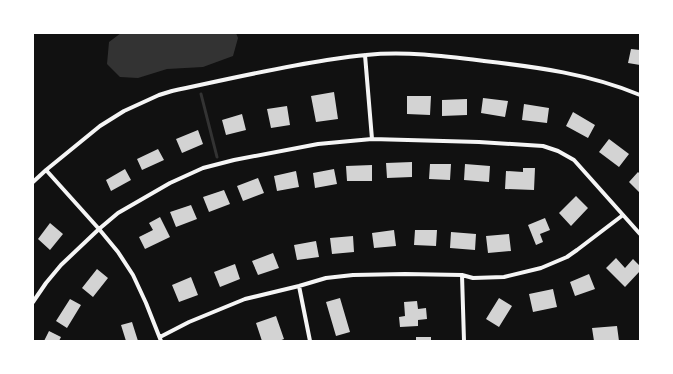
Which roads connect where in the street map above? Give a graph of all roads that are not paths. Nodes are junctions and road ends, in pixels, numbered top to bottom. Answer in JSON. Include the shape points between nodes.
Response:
{"nodes":[{"id":1,"x":365,"y":55,"type":"junction"},
{"id":2,"x":640,"y":94,"type":"edge"},
{"id":3,"x":372,"y":139,"type":"junction"},
{"id":4,"x":46,"y":170,"type":"junction"},
{"id":5,"x":33,"y":182,"type":"edge"},
{"id":6,"x":623,"y":215,"type":"junction"},
{"id":7,"x":98,"y":229,"type":"junction"},
{"id":8,"x":640,"y":234,"type":"edge"},
{"id":9,"x":462,"y":275,"type":"junction"},
{"id":10,"x":299,"y":286,"type":"junction"},
{"id":11,"x":33,"y":302,"type":"edge"},
{"id":12,"x":160,"y":339,"type":"edge"},
{"id":13,"x":310,"y":341,"type":"edge"},
{"id":14,"x":464,"y":341,"type":"edge"}],
"edges":[{"from":1,"to":2,"type":"street","via":[[434,55],[533,67],[582,76]]},
{"from":1,"to":3,"type":"street"},
{"from":1,"to":4,"type":"street","via":[[299,65],[172,91],[124,111],[100,126]]},
{"from":3,"to":6,"type":"street","via":[[479,142],[543,146],[558,150],[574,160]]},
{"from":3,"to":7,"type":"street","via":[[318,144],[203,168],[170,183]]},
{"from":4,"to":5,"type":"street"},
{"from":4,"to":7,"type":"street"},
{"from":6,"to":8,"type":"street"},
{"from":6,"to":9,"type":"street","via":[[567,257],[541,268],[504,278],[473,278]]},
{"from":7,"to":11,"type":"street","via":[[61,265]]},
{"from":7,"to":12,"type":"street","via":[[133,275]]},
{"from":9,"to":10,"type":"street","via":[[353,275],[326,278]]},
{"from":9,"to":14,"type":"street"},
{"from":10,"to":12,"type":"street","via":[[245,300],[189,322]]},
{"from":10,"to":13,"type":"street"}]}
